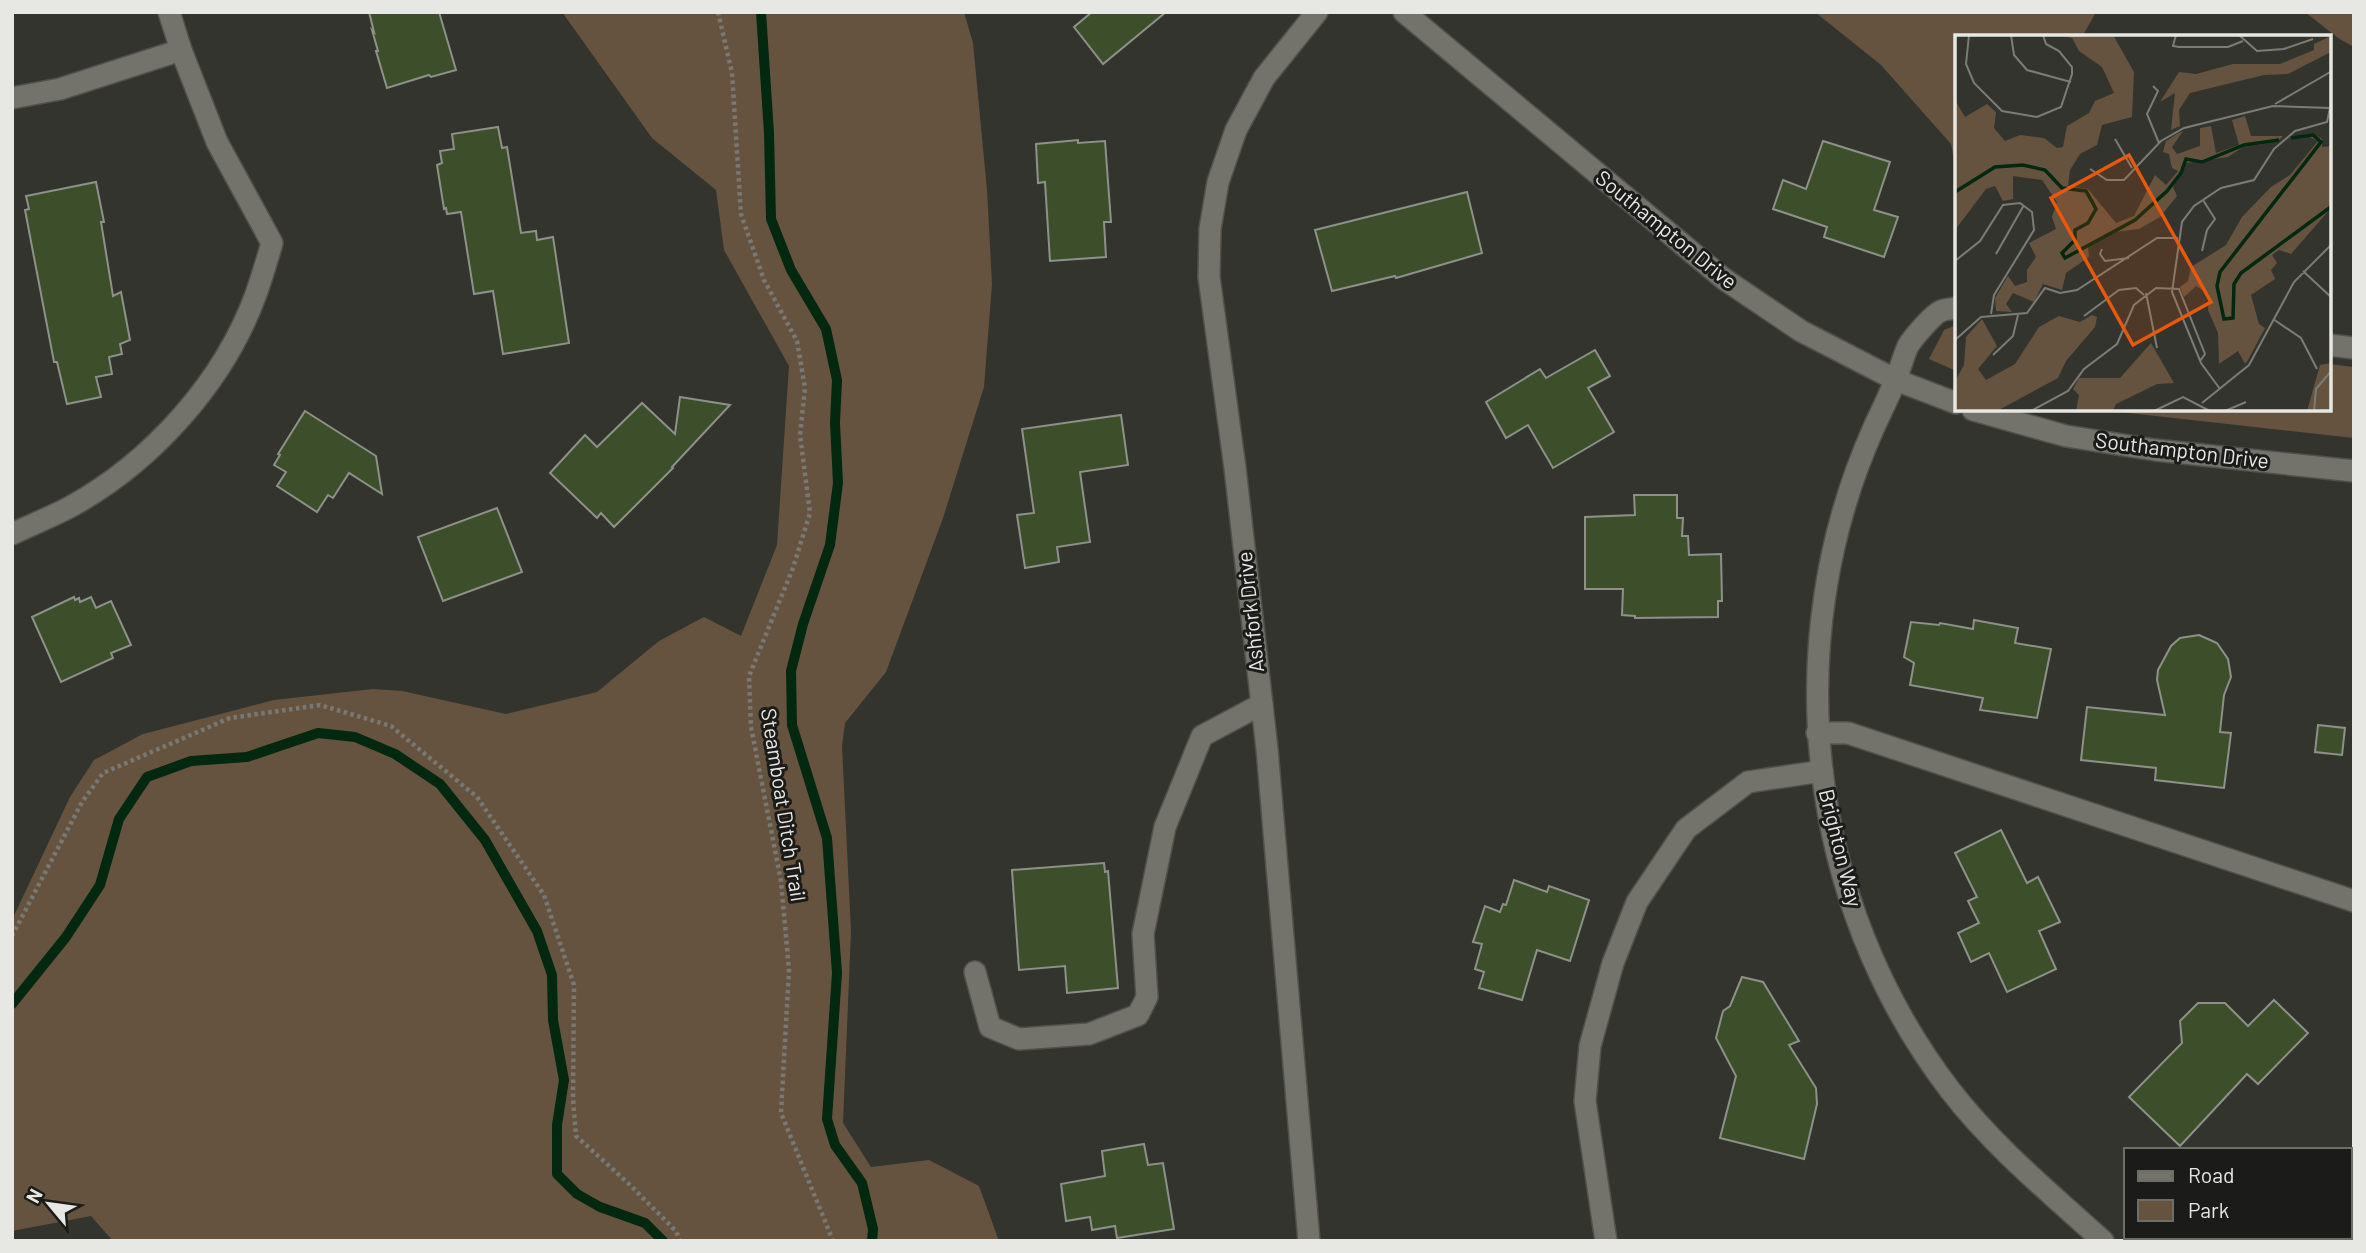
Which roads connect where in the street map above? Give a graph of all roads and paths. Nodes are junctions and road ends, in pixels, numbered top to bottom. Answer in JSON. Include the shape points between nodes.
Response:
{"nodes":[{"id":1,"x":169,"y":12,"type":"edge"},
{"id":2,"x":719,"y":12,"type":"edge"},
{"id":3,"x":1317,"y":12,"type":"edge"},
{"id":4,"x":1404,"y":12,"type":"edge"},
{"id":5,"x":181,"y":50,"type":"junction"},
{"id":6,"x":12,"y":98,"type":"edge"},
{"id":7,"x":1955,"y":308,"type":"edge"},
{"id":8,"x":2331,"y":345,"type":"edge"},
{"id":9,"x":2354,"y":348,"type":"edge"},
{"id":10,"x":1896,"y":380,"type":"junction"},
{"id":11,"x":1955,"y":403,"type":"edge"},
{"id":12,"x":1977,"y":411,"type":"edge"},
{"id":13,"x":2354,"y":471,"type":"edge"},
{"id":14,"x":12,"y":534,"type":"edge"},
{"id":15,"x":1262,"y":704,"type":"junction"},
{"id":16,"x":1817,"y":733,"type":"junction"},
{"id":17,"x":1822,"y":771,"type":"junction"},
{"id":18,"x":2354,"y":901,"type":"edge"},
{"id":19,"x":12,"y":936,"type":"edge"},
{"id":20,"x":975,"y":971,"type":"dead end"},
{"id":21,"x":680,"y":1241,"type":"edge"},
{"id":22,"x":833,"y":1241,"type":"edge"},
{"id":23,"x":1309,"y":1241,"type":"edge"},
{"id":24,"x":1606,"y":1241,"type":"edge"},
{"id":25,"x":2103,"y":1241,"type":"edge"}],
"edges":[{"from":1,"to":5,"type":"street"},
{"from":2,"to":22,"type":"path","name":"Steamboat Ditch Trail","via":[[732,73],[741,214],[764,280],[797,341],[805,388],[800,435],[810,513],[749,676],[751,727],[781,881],[789,970],[781,1113]]},
{"from":3,"to":15,"type":"street","name":"Ashfork Drive","via":[[1264,78],[1236,130],[1218,182],[1210,229],[1209,277]]},
{"from":4,"to":10,"type":"street","name":"Southampton Drive","via":[[1724,279],[1801,331]]},
{"from":5,"to":6,"type":"street","via":[[60,89]]},
{"from":5,"to":14,"type":"street","via":[[217,142],[272,243],[256,295],[202,391],[159,440],[115,478],[71,506]]},
{"from":7,"to":10,"type":"street","name":"Brighton Way","via":[[1938,311],[1909,344]]},
{"from":8,"to":9,"type":"street"},
{"from":10,"to":11,"type":"street","name":"Southampton Drive"},
{"from":10,"to":16,"type":"street","name":"Brighton Way","via":[[1845,504],[1827,576],[1818,651]]},
{"from":12,"to":13,"type":"street","name":"Southampton Drive","via":[[2066,436]]},
{"from":15,"to":20,"type":"street","via":[[1202,736],[1165,827],[1143,934],[1147,997],[1138,1015],[1089,1034],[1019,1039],[990,1027]]},
{"from":15,"to":23,"type":"street","name":"Ashfork Drive"},
{"from":16,"to":17,"type":"street","name":"Brighton Way"},
{"from":16,"to":18,"type":"street","via":[[1848,733]]},
{"from":17,"to":24,"type":"street","via":[[1748,782],[1686,829],[1637,902],[1613,963],[1590,1046],[1585,1101]]},
{"from":17,"to":25,"type":"street","name":"Brighton Way","via":[[1827,816],[1845,888],[1873,962],[1906,1026],[1951,1091],[1999,1147]]},
{"from":19,"to":21,"type":"path","via":[[82,802],[103,773],[230,718],[320,705],[391,726],[477,797],[544,895],[574,985],[576,1136],[676,1231]]}]}
